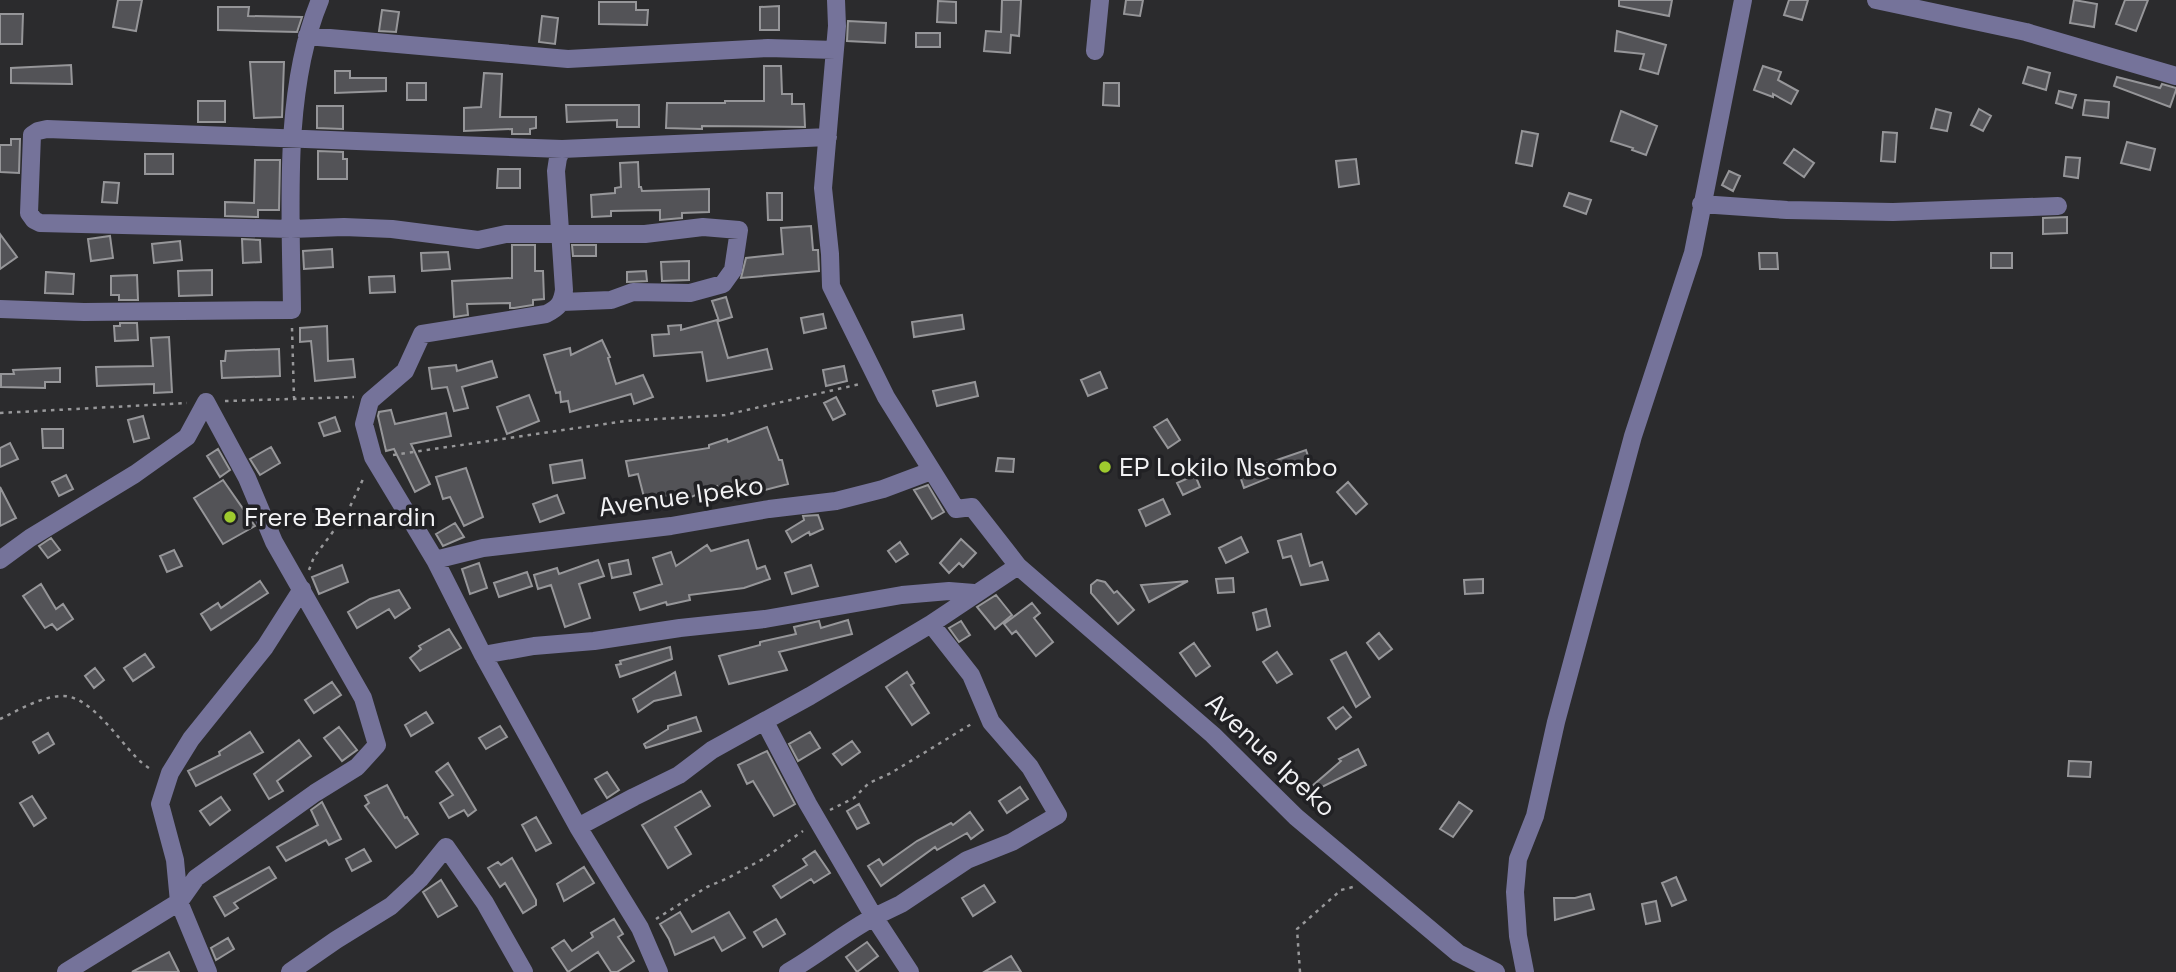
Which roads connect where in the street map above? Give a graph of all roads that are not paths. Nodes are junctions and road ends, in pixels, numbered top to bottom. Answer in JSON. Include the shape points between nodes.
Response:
{"nodes":[{"id":1,"x":320,"y":0,"type":"edge"},
{"id":2,"x":836,"y":0,"type":"edge"},
{"id":3,"x":1100,"y":0,"type":"edge"},
{"id":4,"x":1743,"y":0,"type":"edge"},
{"id":5,"x":1876,"y":0,"type":"edge"},
{"id":6,"x":307,"y":36,"type":"junction"},
{"id":7,"x":835,"y":50,"type":"junction"},
{"id":8,"x":1095,"y":51,"type":"dead end"},
{"id":9,"x":2176,"y":76,"type":"edge"},
{"id":10,"x":828,"y":137,"type":"junction"},
{"id":11,"x":293,"y":140,"type":"junction"},
{"id":12,"x":562,"y":149,"type":"junction"},
{"id":13,"x":1702,"y":204,"type":"junction"},
{"id":14,"x":2058,"y":206,"type":"dead end"},
{"id":15,"x":291,"y":229,"type":"junction"},
{"id":16,"x":560,"y":234,"type":"junction"},
{"id":17,"x":562,"y":302,"type":"junction"},
{"id":18,"x":0,"y":309,"type":"edge"},
{"id":19,"x":931,"y":471,"type":"junction"},
{"id":20,"x":0,"y":560,"type":"edge"},
{"id":21,"x":435,"y":560,"type":"junction"},
{"id":22,"x":1018,"y":566,"type":"junction"},
{"id":23,"x":302,"y":589,"type":"junction"},
{"id":24,"x":974,"y":593,"type":"junction"},
{"id":25,"x":931,"y":624,"type":"junction"},
{"id":26,"x":484,"y":655,"type":"junction"},
{"id":27,"x":765,"y":722,"type":"junction"},
{"id":28,"x":579,"y":827,"type":"junction"},
{"id":29,"x":179,"y":902,"type":"junction"},
{"id":30,"x":874,"y":917,"type":"junction"},
{"id":31,"x":66,"y":972,"type":"edge"},
{"id":32,"x":208,"y":972,"type":"edge"},
{"id":33,"x":290,"y":972,"type":"edge"},
{"id":34,"x":524,"y":972,"type":"edge"},
{"id":35,"x":659,"y":972,"type":"edge"},
{"id":36,"x":788,"y":972,"type":"edge"},
{"id":37,"x":910,"y":972,"type":"edge"},
{"id":38,"x":1496,"y":972,"type":"edge"},
{"id":39,"x":1525,"y":972,"type":"edge"}],
"edges":[{"from":1,"to":6,"type":"street"},
{"from":2,"to":7,"type":"street","name":"Avenue Ipeko"},
{"from":3,"to":8,"type":"street"},
{"from":4,"to":13,"type":"street"},
{"from":5,"to":9,"type":"street","via":[[2026,32]]},
{"from":6,"to":7,"type":"street","via":[[568,59],[768,48]]},
{"from":6,"to":11,"type":"street"},
{"from":7,"to":10,"type":"street","name":"Avenue Ipeko"},
{"from":10,"to":12,"type":"street"},
{"from":10,"to":19,"type":"street","name":"Avenue Ipeko","via":[[823,188],[831,286],[877,379]]},
{"from":11,"to":12,"type":"street"},
{"from":11,"to":15,"type":"street"},
{"from":11,"to":15,"type":"street","via":[[38,131],[32,135],[30,213],[40,223]]},
{"from":12,"to":16,"type":"street","via":[[556,171]]},
{"from":13,"to":14,"type":"street","via":[[1893,212]]},
{"from":13,"to":39,"type":"street","via":[[1693,253],[1633,436],[1535,816],[1518,859],[1515,892]]},
{"from":15,"to":16,"type":"street","via":[[392,229],[478,240],[506,234]]},
{"from":15,"to":18,"type":"street","via":[[292,310]]},
{"from":16,"to":17,"type":"street"},
{"from":16,"to":17,"type":"street","via":[[645,234],[703,227],[739,230],[733,270],[723,284],[691,293],[633,292],[611,300]]},
{"from":17,"to":21,"type":"street","via":[[546,314],[422,334],[405,371],[370,401],[364,424],[373,457]]},
{"from":19,"to":21,"type":"street","name":"Avenue Ipeko","via":[[836,501],[483,548]]},
{"from":19,"to":22,"type":"street","name":"Avenue Ipeko","via":[[956,509],[972,507]]},
{"from":20,"to":23,"type":"street","via":[[187,437],[206,402]]},
{"from":21,"to":26,"type":"street"},
{"from":22,"to":24,"type":"street"},
{"from":22,"to":38,"type":"street","name":"Avenue Ipeko","via":[[1373,883],[1458,953]]},
{"from":23,"to":29,"type":"street","via":[[265,647],[191,739],[170,773],[160,804],[175,860]]},
{"from":23,"to":29,"type":"street","via":[[363,698],[377,745],[357,767],[196,878]]},
{"from":24,"to":25,"type":"street"},
{"from":24,"to":26,"type":"street","via":[[902,595]]},
{"from":25,"to":27,"type":"street"},
{"from":25,"to":30,"type":"street","via":[[971,675],[991,722],[1030,767],[1058,815],[1012,842],[967,860]]},
{"from":26,"to":28,"type":"street"},
{"from":27,"to":28,"type":"street","via":[[712,750],[679,775]]},
{"from":27,"to":30,"type":"street"},
{"from":28,"to":35,"type":"street","via":[[640,928]]},
{"from":29,"to":31,"type":"street"},
{"from":29,"to":32,"type":"street"},
{"from":30,"to":36,"type":"street"},
{"from":30,"to":37,"type":"street"},
{"from":33,"to":34,"type":"street","via":[[391,906],[446,847]]}]}
